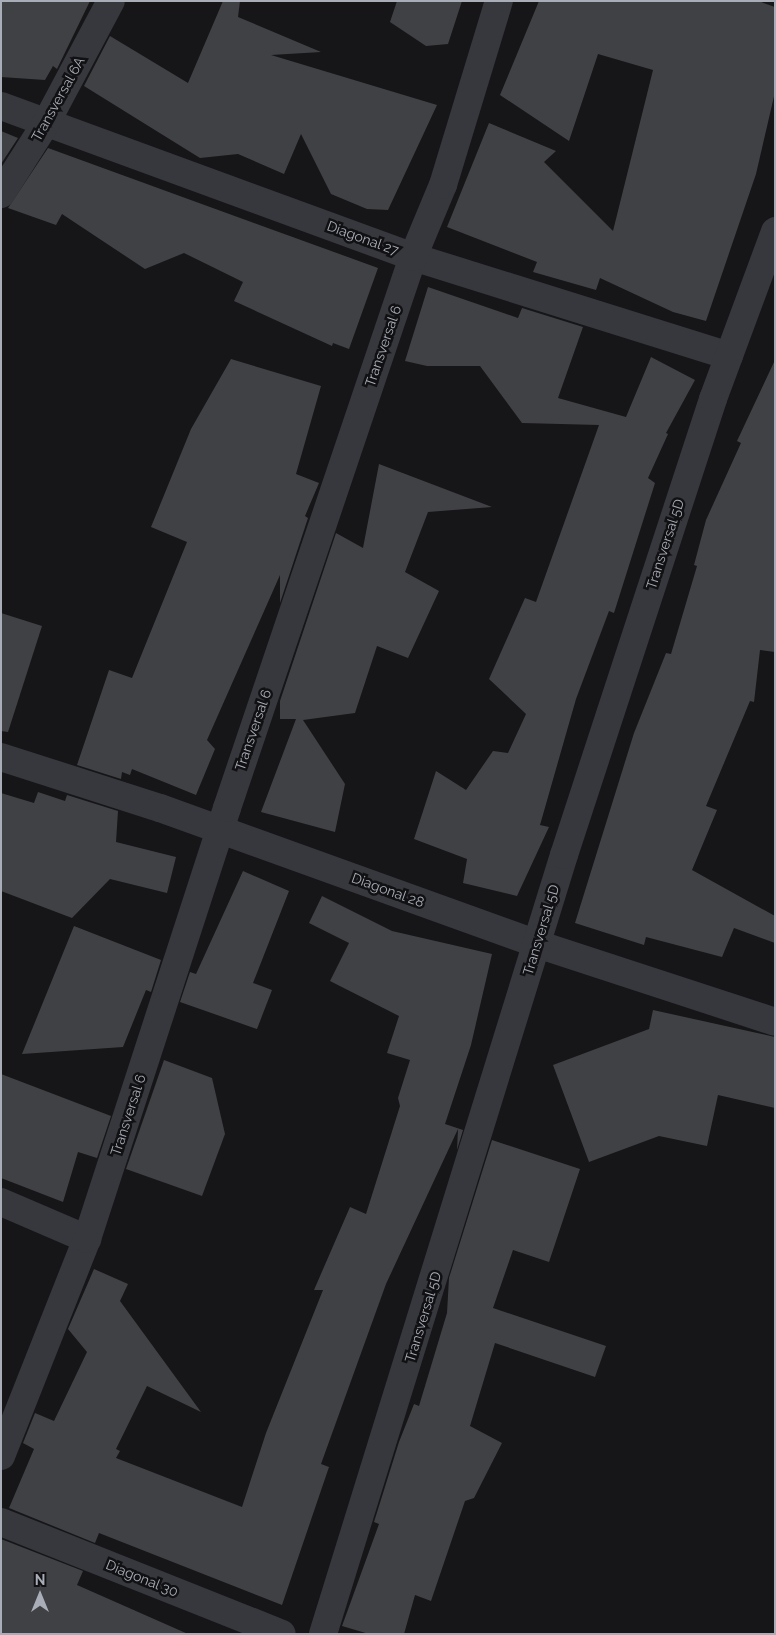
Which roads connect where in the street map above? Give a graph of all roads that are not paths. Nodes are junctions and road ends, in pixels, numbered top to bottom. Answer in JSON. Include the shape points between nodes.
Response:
{"nodes":[{"id":1,"x":111,"y":1,"type":"edge"},
{"id":2,"x":499,"y":1,"type":"edge"},
{"id":3,"x":1,"y":106,"type":"edge"},
{"id":4,"x":46,"y":123,"type":"junction"},
{"id":5,"x":1,"y":194,"type":"edge"},
{"id":6,"x":775,"y":231,"type":"edge"},
{"id":7,"x":413,"y":256,"type":"junction"},
{"id":8,"x":729,"y":356,"type":"junction"},
{"id":9,"x":1,"y":757,"type":"edge"},
{"id":10,"x":220,"y":829,"type":"junction"},
{"id":11,"x":537,"y":944,"type":"junction"},
{"id":12,"x":775,"y":1022,"type":"edge"},
{"id":13,"x":1,"y":1202,"type":"edge"},
{"id":14,"x":88,"y":1239,"type":"junction"},
{"id":15,"x":1,"y":1456,"type":"edge"},
{"id":16,"x":1,"y":1522,"type":"edge"},
{"id":17,"x":282,"y":1634,"type":"edge"},
{"id":18,"x":323,"y":1634,"type":"edge"}],
"edges":[{"from":1,"to":4,"type":"street","name":"Transversal 6A"},
{"from":2,"to":7,"type":"street","name":"Transversal 6","via":[[443,185]]},
{"from":3,"to":4,"type":"street","name":"Diagonal 27"},
{"from":4,"to":5,"type":"street","name":"Transversal 6A"},
{"from":4,"to":7,"type":"street","name":"Diagonal 27"},
{"from":6,"to":8,"type":"street","name":"Transversal 5D"},
{"from":7,"to":8,"type":"street","name":"Diagonal 27"},
{"from":7,"to":10,"type":"street","name":"Transversal 6"},
{"from":8,"to":11,"type":"street","name":"Transversal 5D"},
{"from":9,"to":10,"type":"street","name":"Diagonal 28"},
{"from":10,"to":11,"type":"street","name":"Diagonal 28"},
{"from":10,"to":14,"type":"street","name":"Transversal 6"},
{"from":11,"to":12,"type":"street","name":"Diagonal 28"},
{"from":11,"to":18,"type":"street","name":"Transversal 5D"},
{"from":13,"to":14,"type":"street"},
{"from":14,"to":15,"type":"street","name":"Transversal 6"},
{"from":16,"to":17,"type":"street","name":"Diagonal 30"}]}
